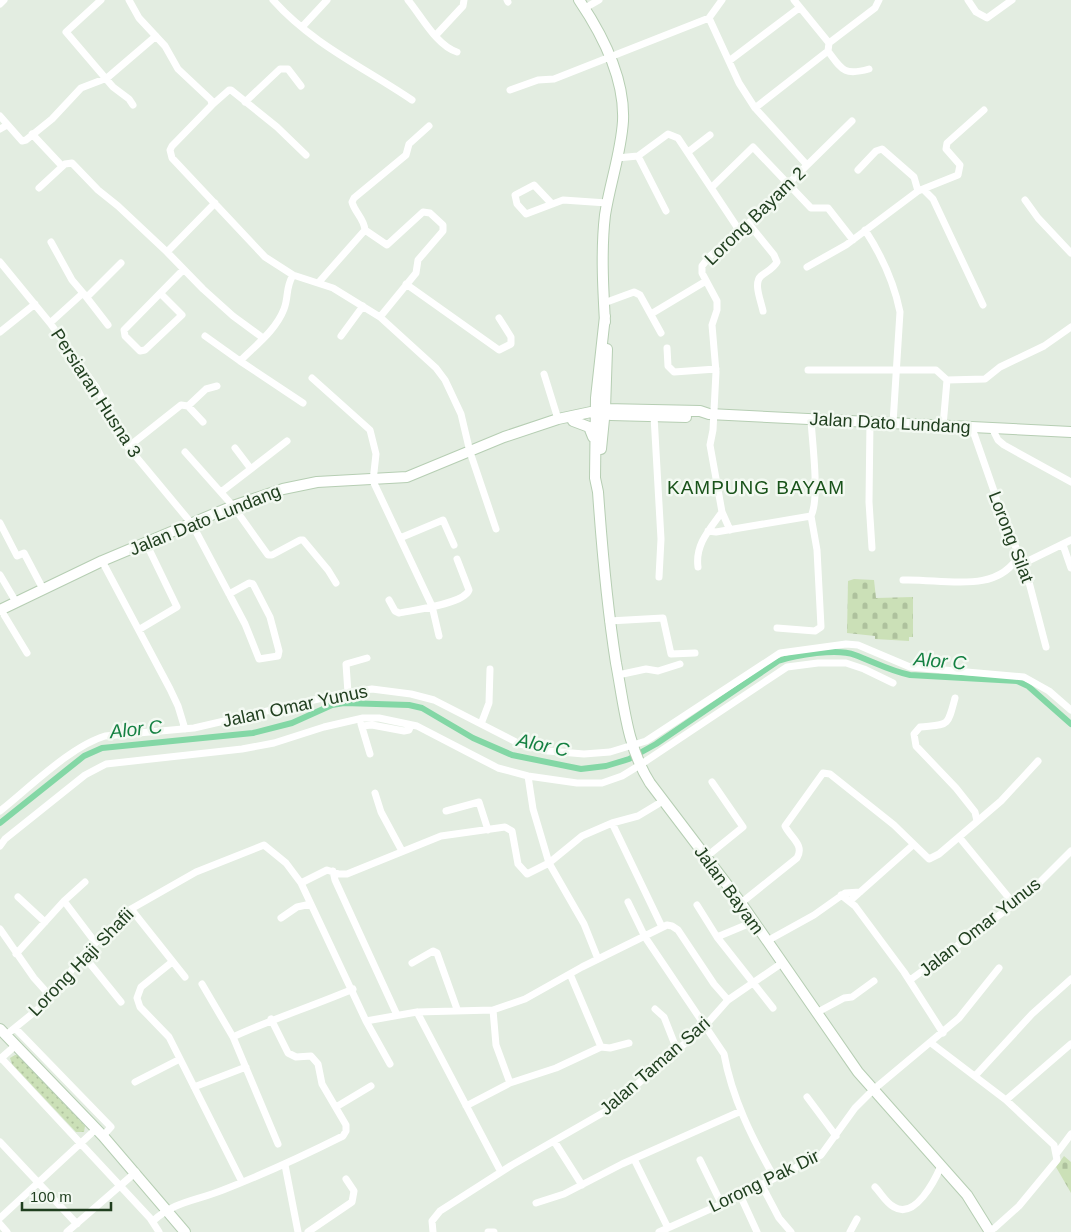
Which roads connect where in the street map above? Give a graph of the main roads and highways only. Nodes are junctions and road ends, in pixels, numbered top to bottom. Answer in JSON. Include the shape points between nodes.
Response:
{"nodes":[{"id":1,"x":582,"y":4,"type":"edge"},
{"id":2,"x":605,"y":316,"type":"junction"},
{"id":3,"x":606,"y":378,"type":"junction"},
{"id":4,"x":596,"y":398,"type":"junction"},
{"id":5,"x":630,"y":412,"type":"junction"},
{"id":6,"x":600,"y":413,"type":"junction"},
{"id":7,"x":712,"y":414,"type":"junction"},
{"id":8,"x":571,"y":419,"type":"junction"},
{"id":9,"x":1071,"y":432,"type":"edge"},
{"id":10,"x":597,"y":448,"type":"junction"},
{"id":11,"x":473,"y":451,"type":"junction"},
{"id":12,"x":0,"y":610,"type":"edge"},
{"id":13,"x":3,"y":1032,"type":"edge"},
{"id":14,"x":185,"y":1232,"type":"edge"},
{"id":15,"x":990,"y":1232,"type":"edge"}],
"edges":[{"from":1,"to":2,"type":"main road","via":[[610,57],[623,106],[603,247]]},
{"from":2,"to":3,"type":"main road"},
{"from":2,"to":4,"type":"main road"},
{"from":3,"to":5,"type":"main road","via":[[613,401]]},
{"from":3,"to":6,"type":"main road"},
{"from":4,"to":6,"type":"main road"},
{"from":4,"to":8,"type":"main road"},
{"from":5,"to":6,"type":"main road","name":"Jalan Dato Lundang"},
{"from":5,"to":7,"type":"main road","name":"Jalan Dato Lundang","via":[[700,411]]},
{"from":5,"to":7,"type":"main road","name":"Jalan Dato Lundang","via":[[654,416],[702,417]]},
{"from":5,"to":10,"type":"main road","via":[[607,427]]},
{"from":6,"to":8,"type":"main road","name":"Jalan Dato Lundang"},
{"from":6,"to":10,"type":"main road","name":"Jalan Bayam"},
{"from":7,"to":9,"type":"main road","name":"Jalan Dato Lundang"},
{"from":8,"to":10,"type":"main road","via":[[589,426]]},
{"from":8,"to":11,"type":"main road","name":"Jalan Dato Lundang","via":[[506,443]]},
{"from":8,"to":11,"type":"main road","name":"Jalan Dato Lundang","via":[[558,419],[504,436]]},
{"from":10,"to":15,"type":"main road","name":"Jalan Bayam","via":[[602,480],[598,492],[610,622],[618,675],[639,764],[873,1090],[967,1195]]},
{"from":11,"to":12,"type":"main road","name":"Jalan Dato Lundang","via":[[407,477],[299,485],[233,506]]},
{"from":13,"to":14,"type":"main road","via":[[136,1172]]}]}
